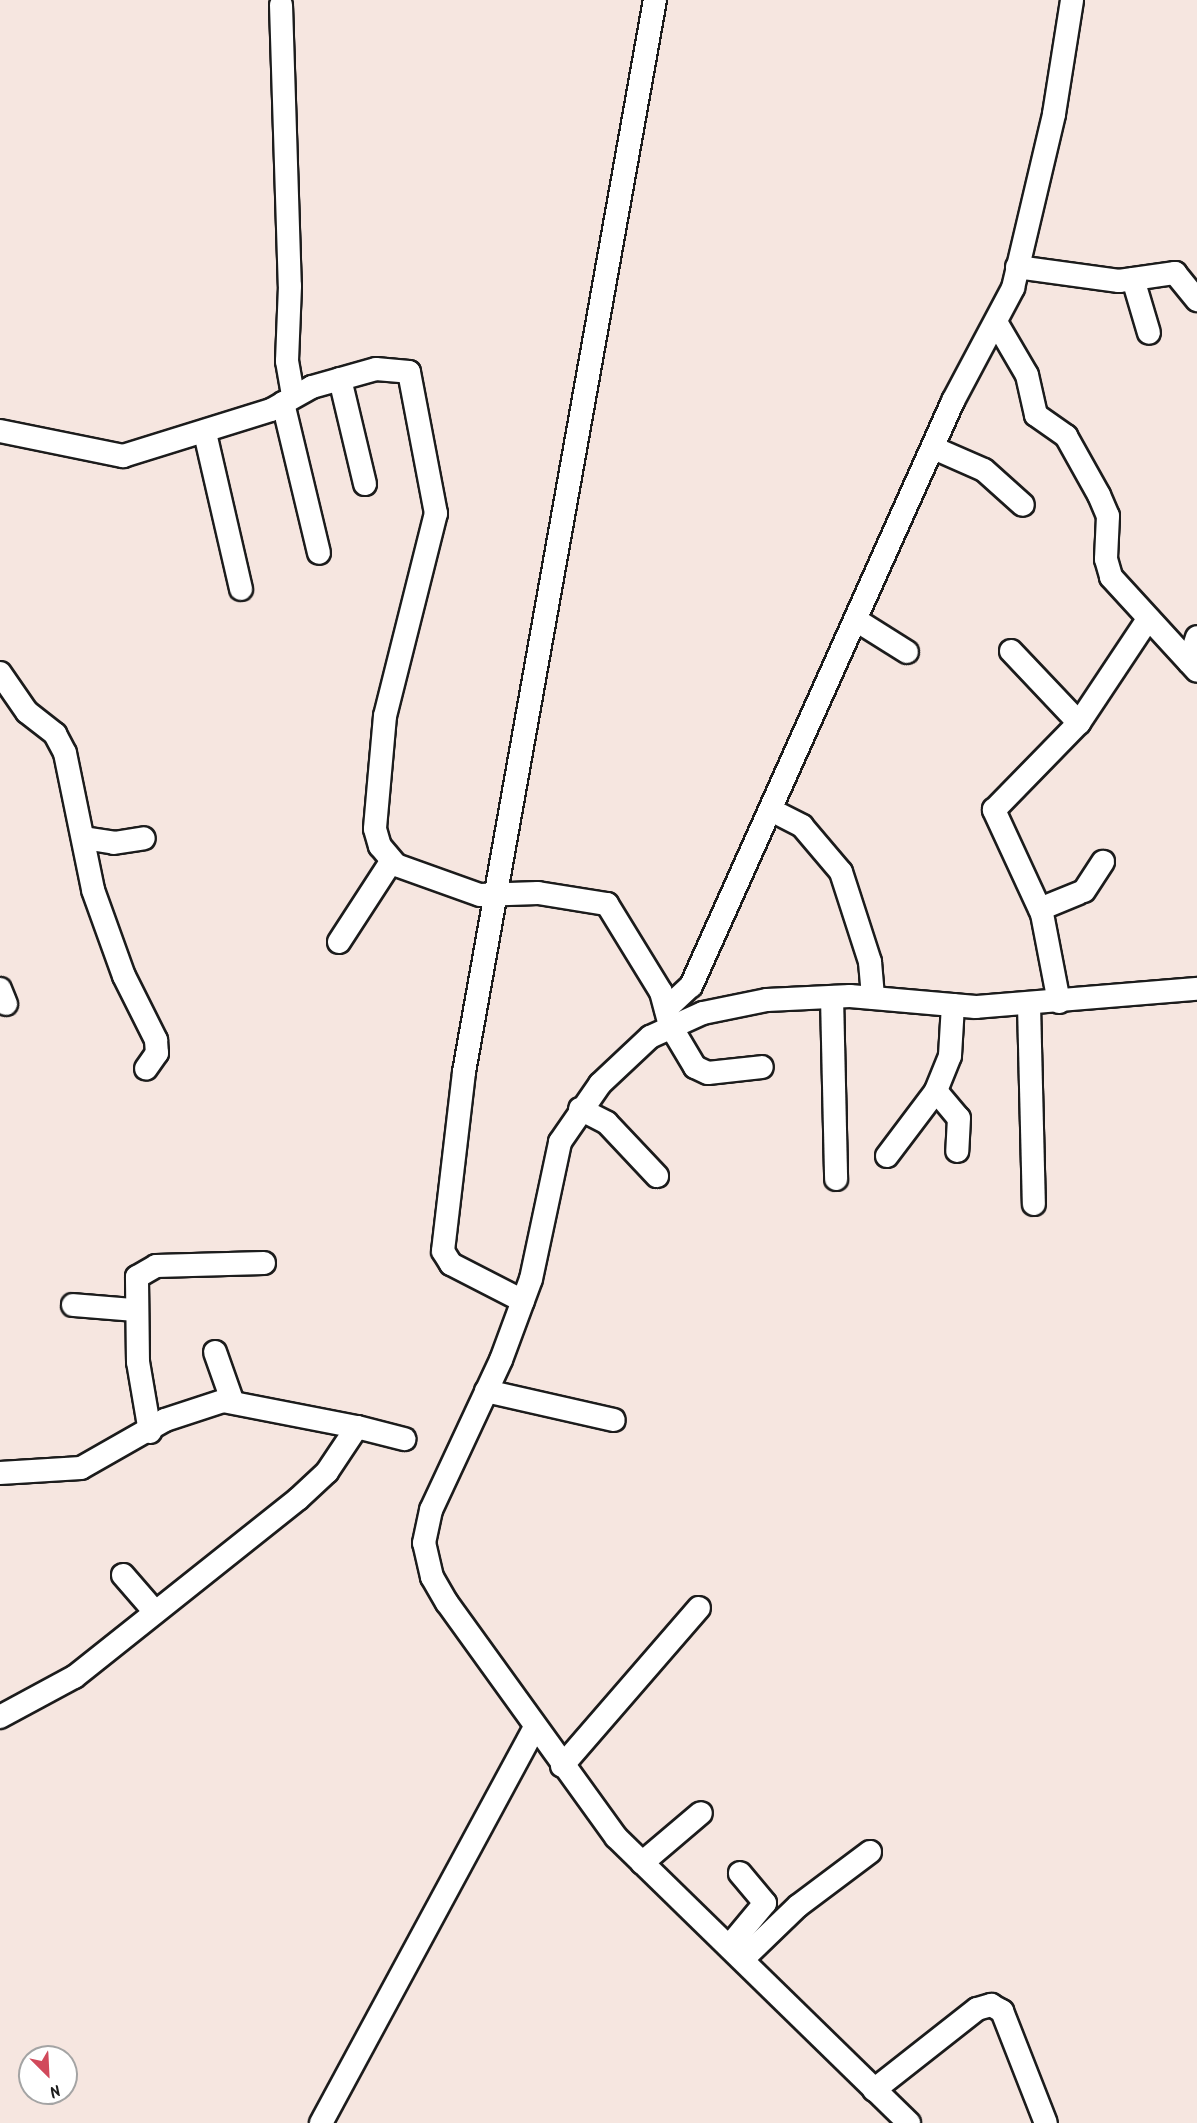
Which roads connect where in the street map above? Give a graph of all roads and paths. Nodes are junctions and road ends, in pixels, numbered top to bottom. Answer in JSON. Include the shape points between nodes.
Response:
{"nodes":[{"id":1,"x":655,"y":0,"type":"edge"},
{"id":2,"x":1072,"y":0,"type":"edge"},
{"id":3,"x":281,"y":5,"type":"dead end"},
{"id":4,"x":1017,"y":267,"type":"junction"},
{"id":5,"x":1133,"y":279,"type":"junction"},
{"id":6,"x":1197,"y":300,"type":"edge"},
{"id":7,"x":996,"y":322,"type":"junction"},
{"id":8,"x":1149,"y":333,"type":"dead end"},
{"id":9,"x":340,"y":379,"type":"junction"},
{"id":10,"x":288,"y":399,"type":"junction"},
{"id":11,"x":0,"y":431,"type":"edge"},
{"id":12,"x":205,"y":433,"type":"junction"},
{"id":13,"x":936,"y":449,"type":"junction"},
{"id":14,"x":365,"y":484,"type":"dead end"},
{"id":15,"x":1023,"y":505,"type":"dead end"},
{"id":16,"x":319,"y":554,"type":"dead end"},
{"id":17,"x":241,"y":588,"type":"dead end"},
{"id":18,"x":1148,"y":619,"type":"junction"},
{"id":19,"x":856,"y":620,"type":"junction"},
{"id":20,"x":1197,"y":637,"type":"edge"},
{"id":21,"x":1011,"y":651,"type":"dead end"},
{"id":22,"x":907,"y":652,"type":"dead end"},
{"id":23,"x":1193,"y":667,"type":"edge"},
{"id":24,"x":0,"y":673,"type":"edge"},
{"id":25,"x":1079,"y":723,"type":"junction"},
{"id":26,"x":771,"y":810,"type":"junction"},
{"id":27,"x":84,"y":838,"type":"junction"},
{"id":28,"x":144,"y":838,"type":"dead end"},
{"id":29,"x":391,"y":862,"type":"junction"},
{"id":30,"x":1103,"y":862,"type":"dead end"},
{"id":31,"x":497,"y":897,"type":"junction"},
{"id":32,"x":1040,"y":909,"type":"junction"},
{"id":33,"x":339,"y":942,"type":"dead end"},
{"id":34,"x":1197,"y":989,"type":"edge"},
{"id":35,"x":832,"y":997,"type":"junction"},
{"id":36,"x":873,"y":998,"type":"junction"},
{"id":37,"x":1059,"y":1002,"type":"junction"},
{"id":38,"x":953,"y":1005,"type":"junction"},
{"id":39,"x":1029,"y":1005,"type":"junction"},
{"id":40,"x":668,"y":1017,"type":"junction"},
{"id":41,"x":762,"y":1067,"type":"dead end"},
{"id":42,"x":146,"y":1069,"type":"dead end"},
{"id":43,"x":936,"y":1091,"type":"junction"},
{"id":44,"x":580,"y":1109,"type":"junction"},
{"id":45,"x":957,"y":1151,"type":"dead end"},
{"id":46,"x":887,"y":1156,"type":"dead end"},
{"id":47,"x":657,"y":1176,"type":"dead end"},
{"id":48,"x":836,"y":1179,"type":"dead end"},
{"id":49,"x":1034,"y":1204,"type":"dead end"},
{"id":50,"x":264,"y":1263,"type":"dead end"},
{"id":51,"x":523,"y":1301,"type":"junction"},
{"id":52,"x":73,"y":1305,"type":"dead end"},
{"id":53,"x":134,"y":1310,"type":"junction"},
{"id":54,"x":215,"y":1352,"type":"dead end"},
{"id":55,"x":486,"y":1391,"type":"junction"},
{"id":56,"x":232,"y":1400,"type":"junction"},
{"id":57,"x":614,"y":1420,"type":"dead end"},
{"id":58,"x":357,"y":1427,"type":"junction"},
{"id":59,"x":150,"y":1432,"type":"junction"},
{"id":60,"x":404,"y":1439,"type":"dead end"},
{"id":61,"x":0,"y":1473,"type":"edge"},
{"id":62,"x":123,"y":1575,"type":"dead end"},
{"id":63,"x":699,"y":1608,"type":"dead end"},
{"id":64,"x":155,"y":1612,"type":"junction"},
{"id":65,"x":0,"y":1717,"type":"edge"},
{"id":66,"x":534,"y":1729,"type":"junction"},
{"id":67,"x":562,"y":1766,"type":"junction"},
{"id":68,"x":701,"y":1813,"type":"dead end"},
{"id":69,"x":870,"y":1852,"type":"dead end"},
{"id":70,"x":642,"y":1863,"type":"junction"},
{"id":71,"x":740,"y":1873,"type":"dead end"},
{"id":72,"x":738,"y":1951,"type":"junction"},
{"id":73,"x":874,"y":2090,"type":"junction"},
{"id":74,"x":321,"y":2123,"type":"edge"},
{"id":75,"x":909,"y":2123,"type":"edge"},
{"id":76,"x":1046,"y":2123,"type":"edge"}],
"edges":[{"from":1,"to":31,"type":"street"},
{"from":2,"to":4,"type":"street","via":[[1054,114]]},
{"from":3,"to":10,"type":"street","via":[[290,286]]},
{"from":4,"to":5,"type":"street"},
{"from":4,"to":7,"type":"street"},
{"from":5,"to":6,"type":"street","via":[[1181,274]]},
{"from":5,"to":8,"type":"street"},
{"from":7,"to":13,"type":"street","via":[[953,401]]},
{"from":7,"to":18,"type":"street","via":[[1027,375],[1036,415],[1066,436],[1099,495],[1109,523],[1108,569]]},
{"from":9,"to":10,"type":"street"},
{"from":9,"to":14,"type":"street"},
{"from":9,"to":29,"type":"street","via":[[376,369],[409,372],[435,504],[385,716],[375,829]]},
{"from":10,"to":12,"type":"street"},
{"from":10,"to":16,"type":"street"},
{"from":11,"to":12,"type":"street","via":[[112,456]]},
{"from":12,"to":17,"type":"street"},
{"from":13,"to":15,"type":"street","via":[[984,470]]},
{"from":13,"to":19,"type":"street"},
{"from":18,"to":23,"type":"street"},
{"from":18,"to":25,"type":"street"},
{"from":19,"to":22,"type":"street"},
{"from":19,"to":26,"type":"street"},
{"from":20,"to":23,"type":"street"},
{"from":21,"to":25,"type":"street"},
{"from":24,"to":27,"type":"street","via":[[27,712],[60,744]]},
{"from":25,"to":32,"type":"street","via":[[994,810]]},
{"from":26,"to":36,"type":"street","via":[[802,826],[842,873],[868,953]]},
{"from":26,"to":40,"type":"street","via":[[691,986]]},
{"from":27,"to":28,"type":"street","via":[[114,843]]},
{"from":27,"to":42,"type":"street","via":[[100,910],[156,1040],[157,1053]]},
{"from":29,"to":31,"type":"street"},
{"from":29,"to":33,"type":"street"},
{"from":30,"to":32,"type":"street","via":[[1082,892]]},
{"from":31,"to":40,"type":"street","via":[[538,893],[607,904],[617,913]]},
{"from":31,"to":51,"type":"street","via":[[464,1072],[443,1251],[451,1264]]},
{"from":32,"to":37,"type":"street"},
{"from":34,"to":37,"type":"street"},
{"from":35,"to":36,"type":"street"},
{"from":35,"to":40,"type":"street","via":[[767,1000]]},
{"from":35,"to":48,"type":"street"},
{"from":36,"to":38,"type":"street"},
{"from":37,"to":39,"type":"street"},
{"from":38,"to":39,"type":"street"},
{"from":38,"to":43,"type":"street","via":[[950,1056]]},
{"from":39,"to":49,"type":"street"},
{"from":40,"to":41,"type":"street","via":[[701,1071]]},
{"from":40,"to":44,"type":"street","via":[[627,1055]]},
{"from":43,"to":45,"type":"street","via":[[959,1118]]},
{"from":43,"to":46,"type":"street"},
{"from":44,"to":47,"type":"street","via":[[606,1124]]},
{"from":44,"to":51,"type":"street","via":[[550,1172]]},
{"from":50,"to":53,"type":"street","via":[[146,1268],[137,1277]]},
{"from":51,"to":55,"type":"street"},
{"from":52,"to":53,"type":"street"},
{"from":53,"to":59,"type":"street"},
{"from":54,"to":56,"type":"street"},
{"from":55,"to":57,"type":"street"},
{"from":55,"to":66,"type":"street","via":[[431,1510],[424,1543],[432,1577],[447,1604]]},
{"from":56,"to":58,"type":"street"},
{"from":56,"to":59,"type":"street","via":[[190,1410]]},
{"from":58,"to":60,"type":"street"},
{"from":58,"to":64,"type":"street","via":[[327,1472],[298,1499]]},
{"from":59,"to":61,"type":"street","via":[[81,1468]]},
{"from":62,"to":64,"type":"street"},
{"from":63,"to":67,"type":"street"},
{"from":64,"to":65,"type":"street","via":[[74,1677]]},
{"from":66,"to":67,"type":"street"},
{"from":66,"to":74,"type":"street","via":[[510,1782],[414,1944]]},
{"from":67,"to":70,"type":"street"},
{"from":68,"to":70,"type":"street"},
{"from":69,"to":72,"type":"street"},
{"from":70,"to":72,"type":"street"},
{"from":71,"to":72,"type":"street","via":[[765,1903]]},
{"from":72,"to":73,"type":"street"},
{"from":73,"to":75,"type":"street"},
{"from":73,"to":76,"type":"street","via":[[977,2009],[991,2005],[1002,2011]]}]}
